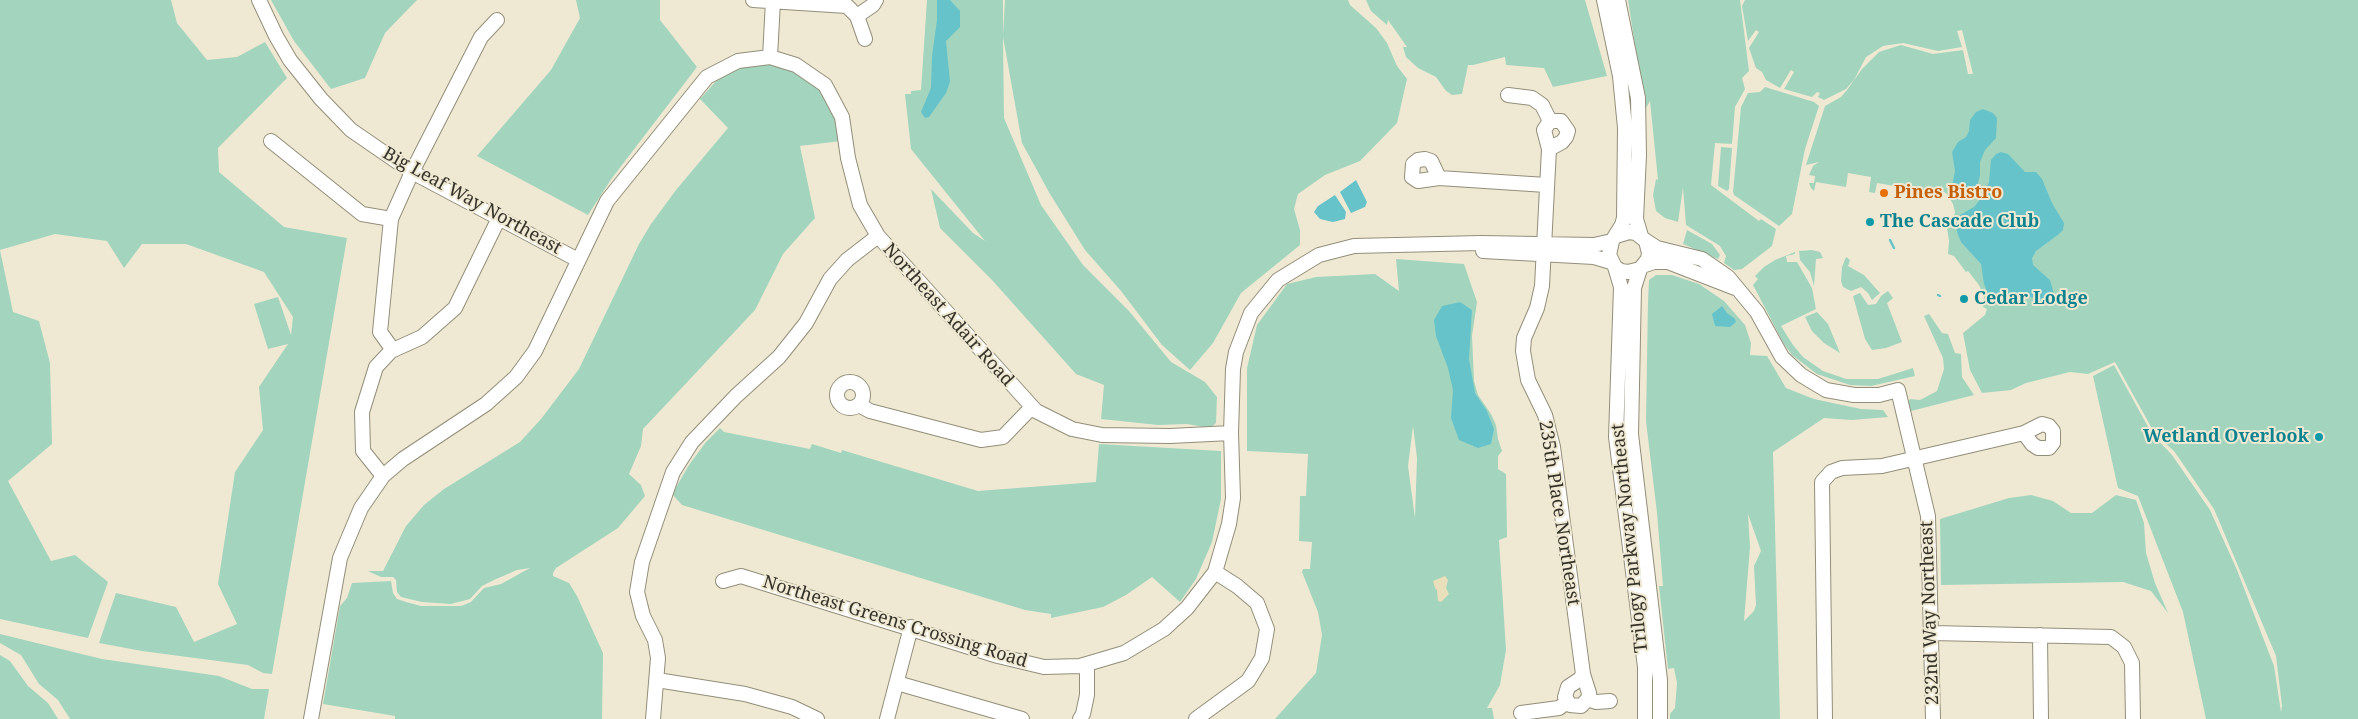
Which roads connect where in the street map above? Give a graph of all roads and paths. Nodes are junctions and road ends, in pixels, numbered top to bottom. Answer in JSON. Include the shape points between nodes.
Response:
{"nodes":[{"id":1,"x":259,"y":0,"type":"edge"},
{"id":2,"x":753,"y":0,"type":"edge"},
{"id":3,"x":876,"y":0,"type":"edge"},
{"id":4,"x":1604,"y":0,"type":"edge"},
{"id":5,"x":1618,"y":0,"type":"edge"},
{"id":6,"x":773,"y":1,"type":"edge"},
{"id":7,"x":857,"y":16,"type":"junction"},
{"id":8,"x":497,"y":20,"type":"dead end"},
{"id":9,"x":865,"y":39,"type":"dead end"},
{"id":10,"x":770,"y":57,"type":"junction"},
{"id":11,"x":1508,"y":96,"type":"dead end"},
{"id":12,"x":1550,"y":121,"type":"junction"},
{"id":13,"x":271,"y":141,"type":"dead end"},
{"id":14,"x":1549,"y":149,"type":"junction"},
{"id":15,"x":412,"y":172,"type":"junction"},
{"id":16,"x":1439,"y":178,"type":"dead end"},
{"id":17,"x":1546,"y":185,"type":"junction"},
{"id":18,"x":499,"y":218,"type":"junction"},
{"id":19,"x":391,"y":219,"type":"junction"},
{"id":20,"x":878,"y":236,"type":"junction"},
{"id":21,"x":1614,"y":239,"type":"junction"},
{"id":22,"x":1644,"y":239,"type":"junction"},
{"id":23,"x":1543,"y":249,"type":"junction"},
{"id":24,"x":578,"y":260,"type":"junction"},
{"id":25,"x":1613,"y":264,"type":"junction"},
{"id":26,"x":1642,"y":267,"type":"junction"},
{"id":27,"x":1735,"y":288,"type":"junction"},
{"id":28,"x":393,"y":350,"type":"junction"},
{"id":29,"x":859,"y":405,"type":"dead end"},
{"id":30,"x":1031,"y":408,"type":"junction"},
{"id":31,"x":1231,"y":433,"type":"junction"},
{"id":32,"x":2024,"y":433,"type":"dead end"},
{"id":33,"x":1914,"y":458,"type":"junction"},
{"id":34,"x":383,"y":476,"type":"junction"},
{"id":35,"x":1215,"y":572,"type":"junction"},
{"id":36,"x":723,"y":581,"type":"dead end"},
{"id":37,"x":911,"y":627,"type":"junction"},
{"id":38,"x":1932,"y":633,"type":"junction"},
{"id":39,"x":2040,"y":635,"type":"junction"},
{"id":40,"x":1087,"y":664,"type":"junction"},
{"id":41,"x":1583,"y":674,"type":"junction"},
{"id":42,"x":657,"y":680,"type":"junction"},
{"id":43,"x":896,"y":683,"type":"junction"},
{"id":44,"x":1588,"y":700,"type":"junction"},
{"id":45,"x":1610,"y":701,"type":"dead end"},
{"id":46,"x":1567,"y":702,"type":"junction"},
{"id":47,"x":1521,"y":713,"type":"dead end"},
{"id":48,"x":311,"y":719,"type":"edge"},
{"id":49,"x":653,"y":719,"type":"edge"},
{"id":50,"x":817,"y":719,"type":"edge"},
{"id":51,"x":887,"y":719,"type":"edge"},
{"id":52,"x":1022,"y":719,"type":"edge"},
{"id":53,"x":1080,"y":719,"type":"edge"},
{"id":54,"x":1196,"y":719,"type":"edge"},
{"id":55,"x":1645,"y":719,"type":"edge"},
{"id":56,"x":1660,"y":719,"type":"edge"},
{"id":57,"x":1825,"y":719,"type":"edge"},
{"id":58,"x":1933,"y":719,"type":"edge"},
{"id":59,"x":2041,"y":719,"type":"edge"},
{"id":60,"x":2133,"y":719,"type":"edge"}],
"edges":[{"from":1,"to":15,"type":"street","name":"Big Leaf Way Northeast","via":[[290,60],[321,99],[351,130]]},
{"from":2,"to":6,"type":"street"},
{"from":3,"to":7,"type":"street"},
{"from":4,"to":21,"type":"street","via":[[1620,76],[1625,128],[1624,218]]},
{"from":5,"to":22,"type":"street","via":[[1638,98],[1636,219]]},
{"from":6,"to":7,"type":"street","via":[[848,6]]},
{"from":6,"to":10,"type":"street"},
{"from":7,"to":9,"type":"street"},
{"from":8,"to":15,"type":"street","via":[[480,38]]},
{"from":10,"to":20,"type":"street","name":"Northeast Adair Road","via":[[796,65],[825,85],[842,117],[860,206]]},
{"from":10,"to":24,"type":"street","via":[[738,61],[707,77],[607,201]]},
{"from":11,"to":12,"type":"street","via":[[1532,98],[1542,105]]},
{"from":12,"to":14,"type":"street","name":"235th Place Northeast","via":[[1544,130]]},
{"from":12,"to":14,"type":"street","via":[[1561,122],[1568,131],[1562,142]]},
{"from":13,"to":19,"type":"street","via":[[362,214]]},
{"from":14,"to":17,"type":"street","name":"235th Place Northeast"},
{"from":15,"to":18,"type":"street","name":"Big Leaf Way Northeast"},
{"from":15,"to":19,"type":"street"},
{"from":16,"to":17,"type":"street"},
{"from":17,"to":23,"type":"street","name":"235th Place Northeast"},
{"from":18,"to":24,"type":"street","name":"Big Leaf Way Northeast"},
{"from":18,"to":28,"type":"street","via":[[455,308],[422,337]]},
{"from":19,"to":28,"type":"street","via":[[380,332]]},
{"from":20,"to":30,"type":"street","name":"Northeast Adair Road"},
{"from":20,"to":42,"type":"street","via":[[847,260],[830,279],[806,323],[779,357],[692,442],[673,472],[642,562],[637,592],[643,616],[655,640]]},
{"from":21,"to":22,"type":"street","via":[[1629,232]]},
{"from":21,"to":23,"type":"street","name":"Northeast Greens Crossing Road","via":[[1594,245]]},
{"from":21,"to":25,"type":"street","via":[[1609,248]]},
{"from":22,"to":26,"type":"street","via":[[1649,253]]},
{"from":22,"to":27,"type":"street","via":[[1657,248],[1702,258],[1728,277]]},
{"from":23,"to":25,"type":"street","name":"Northeast Greens Crossing Road","via":[[1594,257]]},
{"from":23,"to":31,"type":"street","name":"Northeast Greens Crossing Road","via":[[1354,246],[1319,255],[1278,280],[1251,313],[1233,368]]},
{"from":23,"to":41,"type":"street","name":"235th Place Northeast","via":[[1539,300],[1524,338],[1523,351],[1528,380],[1550,430]]},
{"from":24,"to":34,"type":"street","via":[[535,351],[516,377],[486,404]]},
{"from":25,"to":26,"type":"street","via":[[1628,272]]},
{"from":25,"to":55,"type":"street","name":"Trilogy Parkway Northeast","via":[[1621,287],[1616,437],[1645,667]]},
{"from":26,"to":27,"type":"street","via":[[1654,262],[1668,262]]},
{"from":26,"to":56,"type":"street","name":"Trilogy Parkway Northeast","via":[[1634,288],[1631,434],[1660,680]]},
{"from":27,"to":33,"type":"street","name":"232nd Way Northeast","via":[[1757,312],[1782,357],[1801,375],[1826,390],[1854,395],[1879,395],[1898,390]]},
{"from":28,"to":34,"type":"street","via":[[376,367],[362,412],[363,451]]},
{"from":29,"to":30,"type":"street","via":[[870,411],[981,440],[1003,437]]},
{"from":30,"to":31,"type":"street","name":"Northeast Adair Road","via":[[1072,429],[1102,435]]},
{"from":31,"to":35,"type":"street","name":"Northeast Greens Crossing Road","via":[[1230,524]]},
{"from":32,"to":33,"type":"street"},
{"from":33,"to":38,"type":"street","name":"232nd Way Northeast","via":[[1928,516]]},
{"from":33,"to":57,"type":"street","via":[[1882,466],[1842,468],[1831,472],[1822,482]]},
{"from":34,"to":48,"type":"street","via":[[361,508],[340,558]]},
{"from":35,"to":40,"type":"street","name":"Northeast Greens Crossing Road","via":[[1187,608],[1164,629],[1124,652]]},
{"from":35,"to":54,"type":"street","via":[[1257,603],[1266,629],[1262,658],[1248,681]]},
{"from":36,"to":37,"type":"street","name":"Northeast Greens Crossing Road","via":[[741,576]]},
{"from":37,"to":40,"type":"street","name":"Northeast Greens Crossing Road","via":[[998,656],[1044,667]]},
{"from":37,"to":43,"type":"street"},
{"from":38,"to":39,"type":"street"},
{"from":38,"to":58,"type":"street","name":"232nd Way Northeast"},
{"from":39,"to":59,"type":"street"},
{"from":39,"to":60,"type":"street","via":[[2111,637],[2124,646],[2132,663]]},
{"from":40,"to":53,"type":"street","via":[[1087,695]]},
{"from":41,"to":44,"type":"street","name":"235th Place Northeast"},
{"from":41,"to":46,"type":"street","via":[[1580,680],[1568,687]]},
{"from":42,"to":49,"type":"street"},
{"from":42,"to":50,"type":"street","via":[[745,694],[792,707]]},
{"from":43,"to":51,"type":"street"},
{"from":43,"to":52,"type":"street"},
{"from":44,"to":45,"type":"street"},
{"from":44,"to":46,"type":"street","via":[[1581,706]]},
{"from":46,"to":47,"type":"street","via":[[1559,708]]}]}
